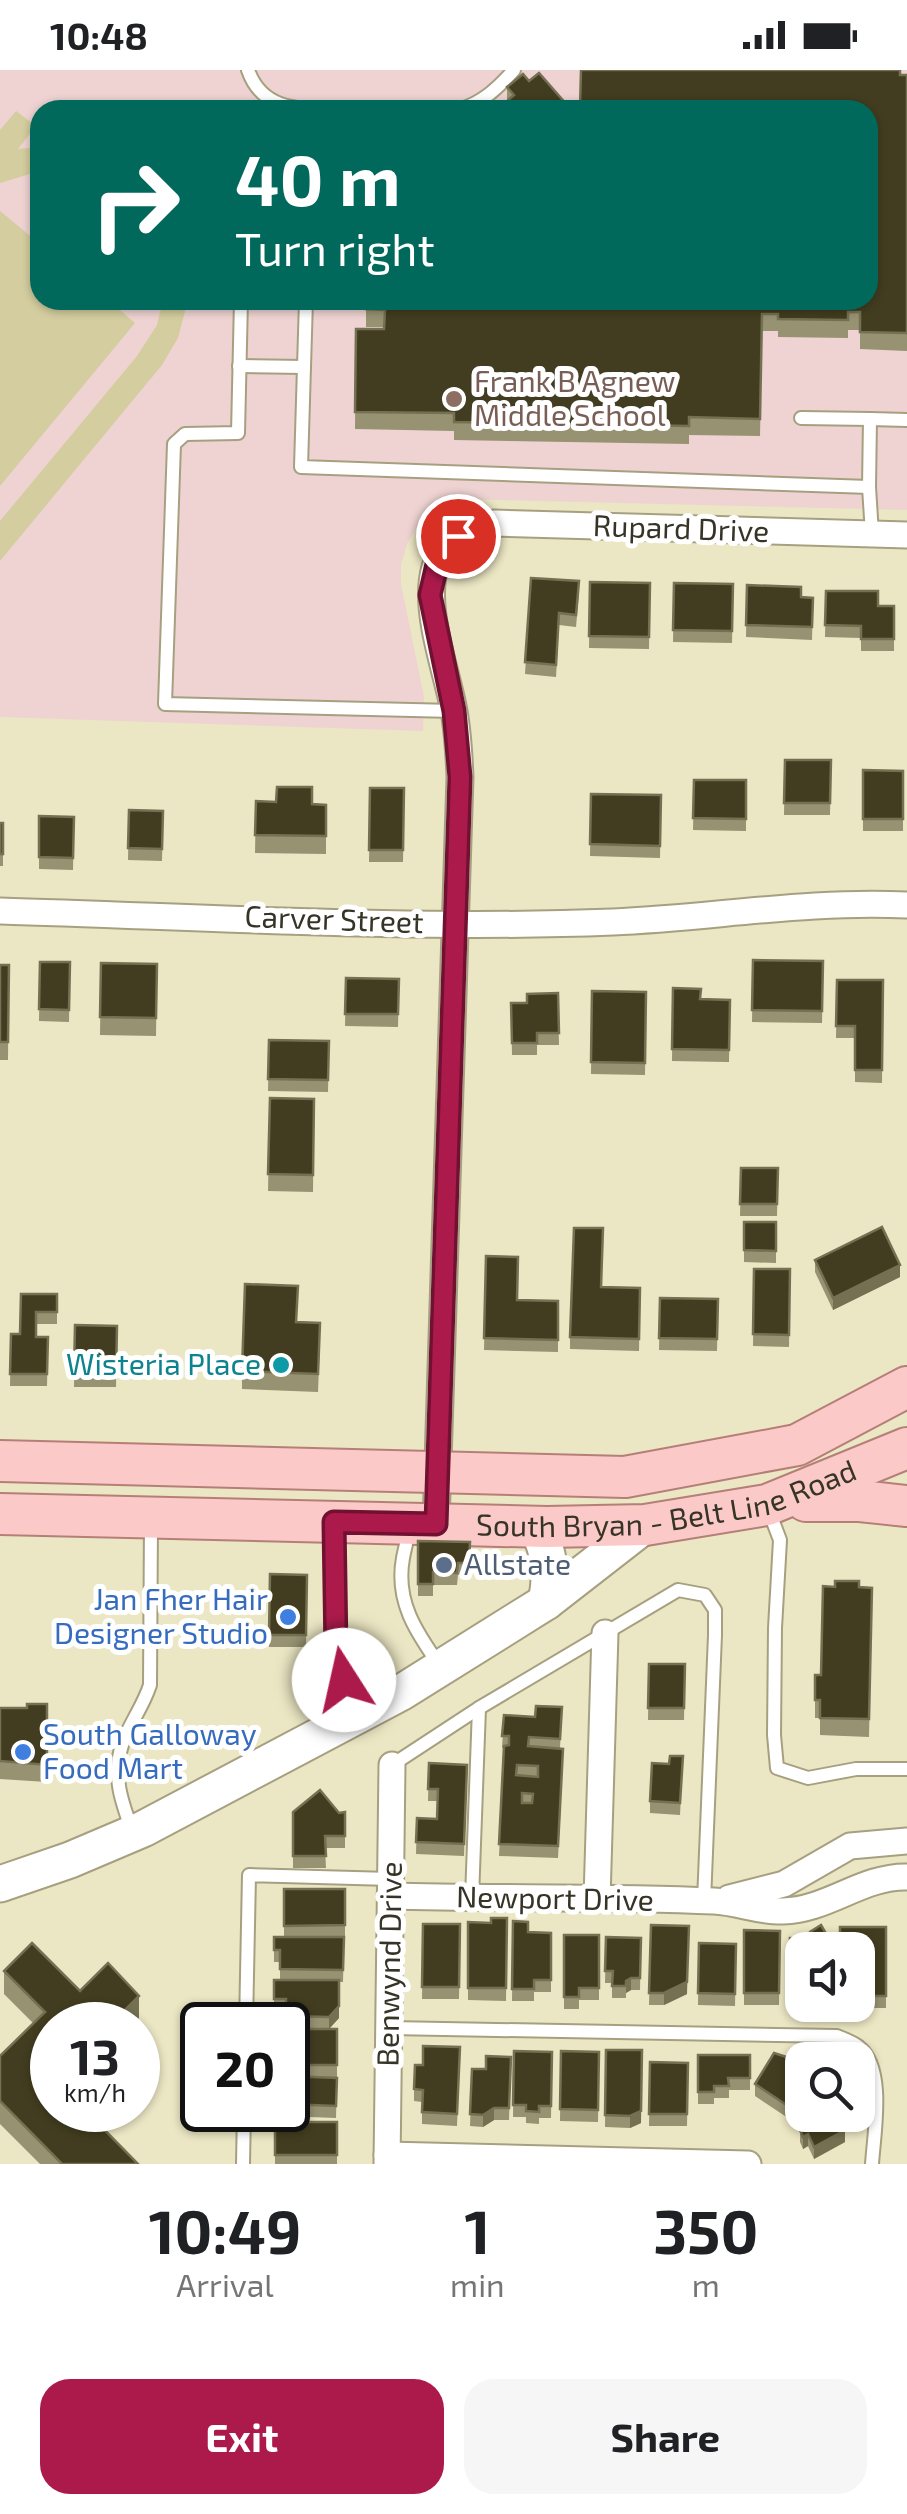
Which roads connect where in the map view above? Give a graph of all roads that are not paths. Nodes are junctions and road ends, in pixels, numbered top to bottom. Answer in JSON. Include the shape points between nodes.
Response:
{"nodes":[{"id":1,"x":248,"y":70,"type":"edge"},
{"id":2,"x":514,"y":70,"type":"edge"},
{"id":3,"x":270,"y":100,"type":"edge"},
{"id":4,"x":481,"y":100,"type":"edge"},
{"id":5,"x":241,"y":310,"type":"edge"},
{"id":6,"x":306,"y":310,"type":"edge"},
{"id":7,"x":239,"y":366,"type":"junction"},
{"id":8,"x":304,"y":367,"type":"junction"},
{"id":9,"x":801,"y":418,"type":"dead end"},
{"id":10,"x":870,"y":420,"type":"junction"},
{"id":11,"x":907,"y":420,"type":"edge"},
{"id":12,"x":868,"y":488,"type":"junction"},
{"id":13,"x":872,"y":535,"type":"junction"},
{"id":14,"x":907,"y":536,"type":"edge"},
{"id":15,"x":454,"y":711,"type":"junction"},
{"id":16,"x":907,"y":905,"type":"edge"},
{"id":17,"x":0,"y":910,"type":"edge"},
{"id":18,"x":456,"y":924,"type":"junction"},
{"id":19,"x":901,"y":1391,"type":"edge"},
{"id":20,"x":797,"y":1444,"type":"junction"},
{"id":21,"x":907,"y":1448,"type":"edge"},
{"id":22,"x":0,"y":1461,"type":"edge"},
{"id":23,"x":152,"y":1466,"type":"junction"},
{"id":24,"x":437,"y":1474,"type":"junction"},
{"id":25,"x":767,"y":1505,"type":"junction"},
{"id":26,"x":907,"y":1506,"type":"edge"},
{"id":27,"x":0,"y":1514,"type":"edge"},
{"id":28,"x":151,"y":1520,"type":"junction"},
{"id":29,"x":334,"y":1522,"type":"junction"},
{"id":30,"x":422,"y":1524,"type":"junction"},
{"id":31,"x":646,"y":1524,"type":"junction"},
{"id":32,"x":536,"y":1526,"type":"junction"},
{"id":33,"x":546,"y":1602,"type":"junction"},
{"id":34,"x":605,"y":1634,"type":"junction"},
{"id":35,"x":441,"y":1668,"type":"junction"},
{"id":36,"x":478,"y":1708,"type":"junction"},
{"id":37,"x":362,"y":1712,"type":"junction"},
{"id":38,"x":392,"y":1765,"type":"joint"},
{"id":39,"x":907,"y":1770,"type":"edge"},
{"id":40,"x":133,"y":1833,"type":"junction"},
{"id":41,"x":907,"y":1841,"type":"edge"},
{"id":42,"x":907,"y":1876,"type":"edge"},
{"id":43,"x":0,"y":1884,"type":"edge"},
{"id":44,"x":391,"y":1888,"type":"junction"},
{"id":45,"x":472,"y":1898,"type":"junction"},
{"id":46,"x":597,"y":1899,"type":"junction"},
{"id":47,"x":712,"y":1901,"type":"junction"},
{"id":48,"x":246,"y":2002,"type":"edge"},
{"id":49,"x":390,"y":2028,"type":"junction"},
{"id":50,"x":244,"y":2132,"type":"edge"},
{"id":51,"x":387,"y":2160,"type":"edge"},
{"id":52,"x":244,"y":2164,"type":"edge"},
{"id":53,"x":748,"y":2164,"type":"edge"},
{"id":54,"x":872,"y":2164,"type":"edge"}],
"edges":[{"from":1,"to":3,"type":"lane"},
{"from":2,"to":4,"type":"lane"},
{"from":5,"to":7,"type":"lane"},
{"from":6,"to":8,"type":"lane"},
{"from":7,"to":8,"type":"lane"},
{"from":7,"to":15,"type":"lane","via":[[238,433],[185,434],[174,444],[166,704]]},
{"from":8,"to":12,"type":"lane","via":[[301,467]]},
{"from":9,"to":10,"type":"lane"},
{"from":10,"to":11,"type":"lane"},
{"from":10,"to":12,"type":"lane"},
{"from":12,"to":13,"type":"lane"},
{"from":13,"to":14,"type":"street","name":"Rupard Drive"},
{"from":13,"to":15,"type":"street","name":"Rupard Drive","via":[[478,525],[439,556],[431,582]]},
{"from":15,"to":18,"type":"street","via":[[460,777]]},
{"from":16,"to":18,"type":"street","name":"Carver Street"},
{"from":17,"to":18,"type":"street","name":"Carver Street"},
{"from":18,"to":24,"type":"street"},
{"from":19,"to":20,"type":"main road","name":"South Bryan - Belt Line Road"},
{"from":20,"to":24,"type":"main road","name":"South Bryan - Belt Line Road","via":[[624,1477]]},
{"from":20,"to":31,"type":"main road","via":[[769,1466],[659,1498]]},
{"from":21,"to":25,"type":"main road","name":"South Bryan - Belt Line Road"},
{"from":22,"to":23,"type":"main road","name":"South Bryan - Belt Line Road"},
{"from":23,"to":24,"type":"main road","name":"South Bryan - Belt Line Road"},
{"from":23,"to":28,"type":"main road"},
{"from":24,"to":30,"type":"street"},
{"from":25,"to":26,"type":"main road","via":[[860,1500]]},
{"from":25,"to":31,"type":"main road","name":"South Bryan - Belt Line Road"},
{"from":25,"to":39,"type":"lane","via":[[780,1540],[777,1768],[808,1778],[856,1769]]},
{"from":27,"to":28,"type":"main road","name":"South Bryan - Belt Line Road"},
{"from":28,"to":29,"type":"main road","name":"South Bryan - Belt Line Road"},
{"from":28,"to":40,"type":"lane","via":[[150,1686],[117,1771]]},
{"from":29,"to":30,"type":"main road","name":"South Bryan - Belt Line Road"},
{"from":29,"to":37,"type":"lane","via":[[336,1650]]},
{"from":30,"to":32,"type":"main road","name":"South Bryan - Belt Line Road"},
{"from":30,"to":35,"type":"lane","via":[[403,1560],[402,1600]]},
{"from":31,"to":32,"type":"main road","name":"South Bryan - Belt Line Road"},
{"from":31,"to":33,"type":"main road"},
{"from":32,"to":33,"type":"main road","via":[[550,1567]]},
{"from":33,"to":35,"type":"main road"},
{"from":34,"to":36,"type":"lane"},
{"from":34,"to":46,"type":"street"},
{"from":34,"to":47,"type":"lane","via":[[678,1590],[705,1595],[714,1610]]},
{"from":35,"to":37,"type":"main road"},
{"from":36,"to":38,"type":"lane"},
{"from":36,"to":45,"type":"lane"},
{"from":37,"to":40,"type":"main road"},
{"from":38,"to":44,"type":"street","name":"Benwynd Drive"},
{"from":40,"to":43,"type":"main road"},
{"from":41,"to":47,"type":"street","name":"Newport Drive","via":[[850,1846],[784,1884]]},
{"from":42,"to":47,"type":"street","name":"Newport Drive","via":[[872,1880],[805,1910]]},
{"from":44,"to":45,"type":"street","name":"Newport Drive"},
{"from":44,"to":48,"type":"lane","via":[[248,1875]]},
{"from":44,"to":49,"type":"street","name":"Benwynd Drive"},
{"from":45,"to":46,"type":"street","name":"Newport Drive"},
{"from":46,"to":47,"type":"street","name":"Newport Drive"},
{"from":49,"to":51,"type":"street","name":"Benwynd Drive"},
{"from":49,"to":54,"type":"lane","via":[[837,2036],[858,2046],[876,2077]]},
{"from":50,"to":52,"type":"lane"},
{"from":51,"to":53,"type":"street"}]}
